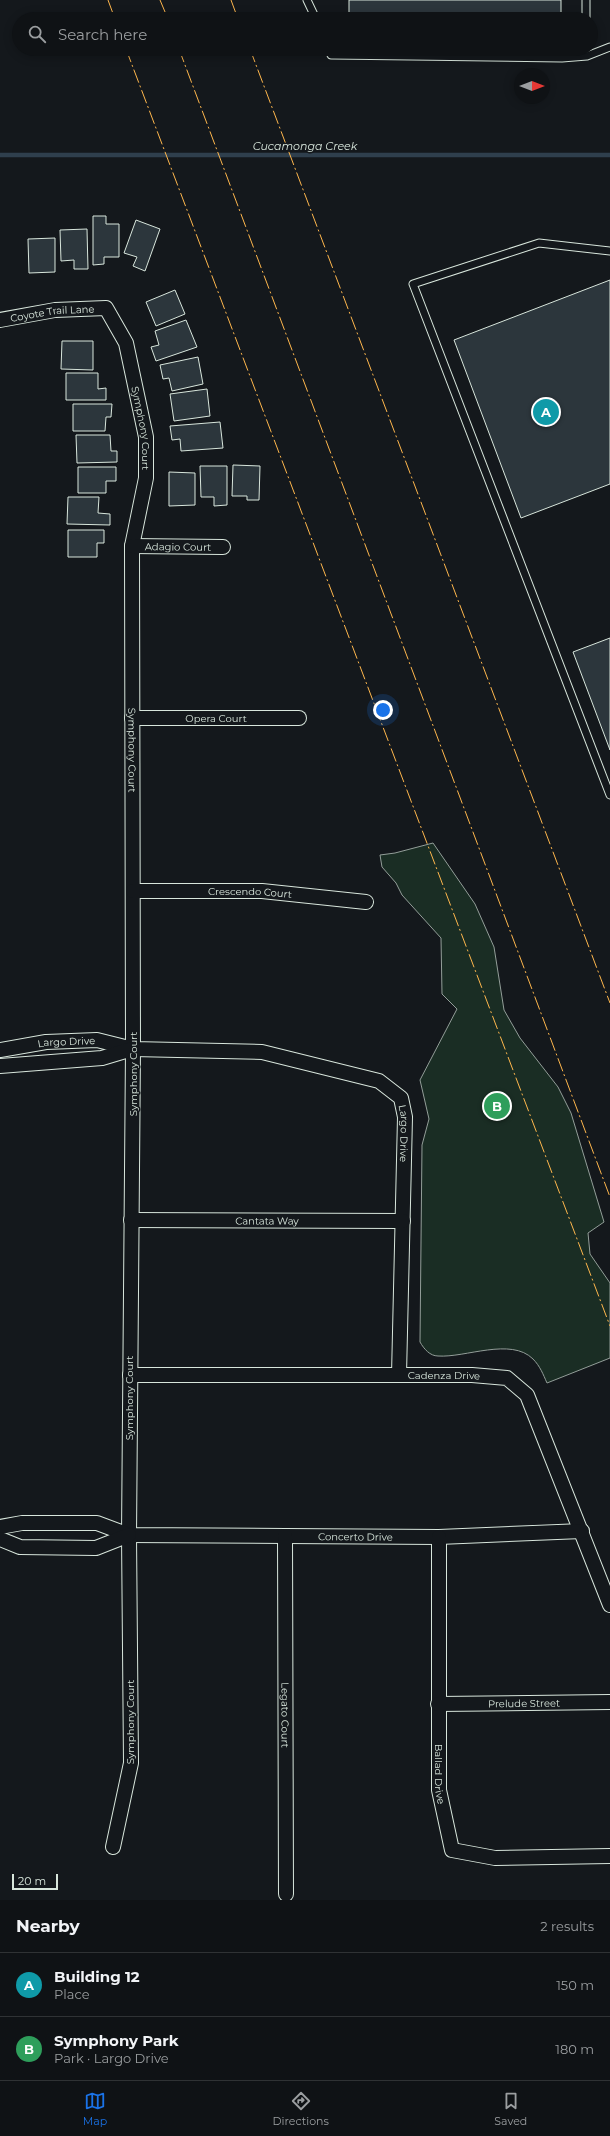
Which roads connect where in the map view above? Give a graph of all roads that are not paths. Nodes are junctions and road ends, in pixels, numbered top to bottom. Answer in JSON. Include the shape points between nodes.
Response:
{"nodes":[{"id":1,"x":307,"y":0,"type":"edge"},
{"id":2,"x":586,"y":0,"type":"edge"},
{"id":3,"x":313,"y":12,"type":"edge"},
{"id":4,"x":586,"y":12,"type":"edge"},
{"id":5,"x":610,"y":47,"type":"edge"},
{"id":6,"x":598,"y":50,"type":"edge"},
{"id":7,"x":356,"y":56,"type":"edge"},
{"id":8,"x":570,"y":56,"type":"edge"},
{"id":9,"x":610,"y":251,"type":"edge"},
{"id":10,"x":106,"y":308,"type":"joint"},
{"id":11,"x":0,"y":320,"type":"edge"},
{"id":12,"x":132,"y":546,"type":"junction"},
{"id":13,"x":223,"y":547,"type":"dead end"},
{"id":14,"x":132,"y":718,"type":"junction"},
{"id":15,"x":299,"y":718,"type":"dead end"},
{"id":16,"x":610,"y":795,"type":"edge"},
{"id":17,"x":133,"y":891,"type":"junction"},
{"id":18,"x":366,"y":902,"type":"dead end"},
{"id":19,"x":133,"y":1049,"type":"junction"},
{"id":20,"x":0,"y":1050,"type":"edge"},
{"id":21,"x":0,"y":1066,"type":"edge"},
{"id":22,"x":131,"y":1220,"type":"junction"},
{"id":23,"x":403,"y":1221,"type":"junction"},
{"id":24,"x":130,"y":1375,"type":"junction"},
{"id":25,"x":399,"y":1375,"type":"junction"},
{"id":26,"x":0,"y":1527,"type":"edge"},
{"id":27,"x":582,"y":1531,"type":"junction"},
{"id":28,"x":129,"y":1535,"type":"junction"},
{"id":29,"x":284,"y":1536,"type":"junction"},
{"id":30,"x":439,"y":1537,"type":"junction"},
{"id":31,"x":0,"y":1539,"type":"edge"},
{"id":32,"x":610,"y":1605,"type":"edge"},
{"id":33,"x":610,"y":1702,"type":"edge"},
{"id":34,"x":438,"y":1704,"type":"junction"},
{"id":35,"x":113,"y":1847,"type":"dead end"},
{"id":36,"x":610,"y":1856,"type":"edge"},
{"id":37,"x":286,"y":1894,"type":"dead end"}],
"edges":[{"from":1,"to":3,"type":"lane"},
{"from":2,"to":4,"type":"lane"},
{"from":5,"to":6,"type":"lane"},
{"from":7,"to":8,"type":"lane"},
{"from":9,"to":16,"type":"lane","via":[[539,243],[412,284]]},
{"from":10,"to":11,"type":"street","name":"Coyote Trail Lane","via":[[55,310]]},
{"from":10,"to":12,"type":"street","name":"Symphony Court","via":[[126,343],[146,437],[146,478]]},
{"from":12,"to":13,"type":"street","name":"Adagio Court"},
{"from":12,"to":14,"type":"street","name":"Symphony Court"},
{"from":14,"to":15,"type":"street","name":"Opera Court"},
{"from":14,"to":17,"type":"street","name":"Symphony Court"},
{"from":17,"to":18,"type":"street","name":"Crescendo Court","via":[[262,891]]},
{"from":17,"to":19,"type":"street","name":"Symphony Court"},
{"from":19,"to":20,"type":"street","name":"Largo Drive","via":[[97,1040],[46,1042]]},
{"from":19,"to":21,"type":"street","name":"Largo Drive","via":[[102,1058]]},
{"from":19,"to":22,"type":"street","name":"Symphony Court"},
{"from":19,"to":23,"type":"street","name":"Largo Drive","via":[[262,1052],[379,1081],[401,1098],[405,1117]]},
{"from":22,"to":23,"type":"street","name":"Cantata Way"},
{"from":22,"to":24,"type":"street","name":"Symphony Court"},
{"from":23,"to":25,"type":"street","name":"Largo Drive"},
{"from":24,"to":25,"type":"street","name":"Cadenza Drive"},
{"from":24,"to":28,"type":"street","name":"Symphony Court"},
{"from":25,"to":27,"type":"street","name":"Cadenza Drive","via":[[472,1375],[507,1378],[527,1395]]},
{"from":26,"to":28,"type":"street","name":"Concerto Drive","via":[[22,1523],[97,1523]]},
{"from":27,"to":30,"type":"street","name":"Concerto Drive"},
{"from":27,"to":32,"type":"street","name":"Cadenza Drive"},
{"from":28,"to":29,"type":"street","name":"Concerto Drive"},
{"from":28,"to":31,"type":"street","name":"Concerto Drive","via":[[96,1548],[20,1547]]},
{"from":28,"to":35,"type":"street","name":"Symphony Court","via":[[131,1763]]},
{"from":29,"to":30,"type":"street","name":"Concerto Drive"},
{"from":29,"to":37,"type":"street","name":"Legato Court"},
{"from":30,"to":34,"type":"street","name":"Ballad Drive"},
{"from":33,"to":34,"type":"street","name":"Prelude Street"},
{"from":34,"to":36,"type":"street","name":"Ballad Drive","via":[[439,1790],[452,1850],[495,1858]]}]}
